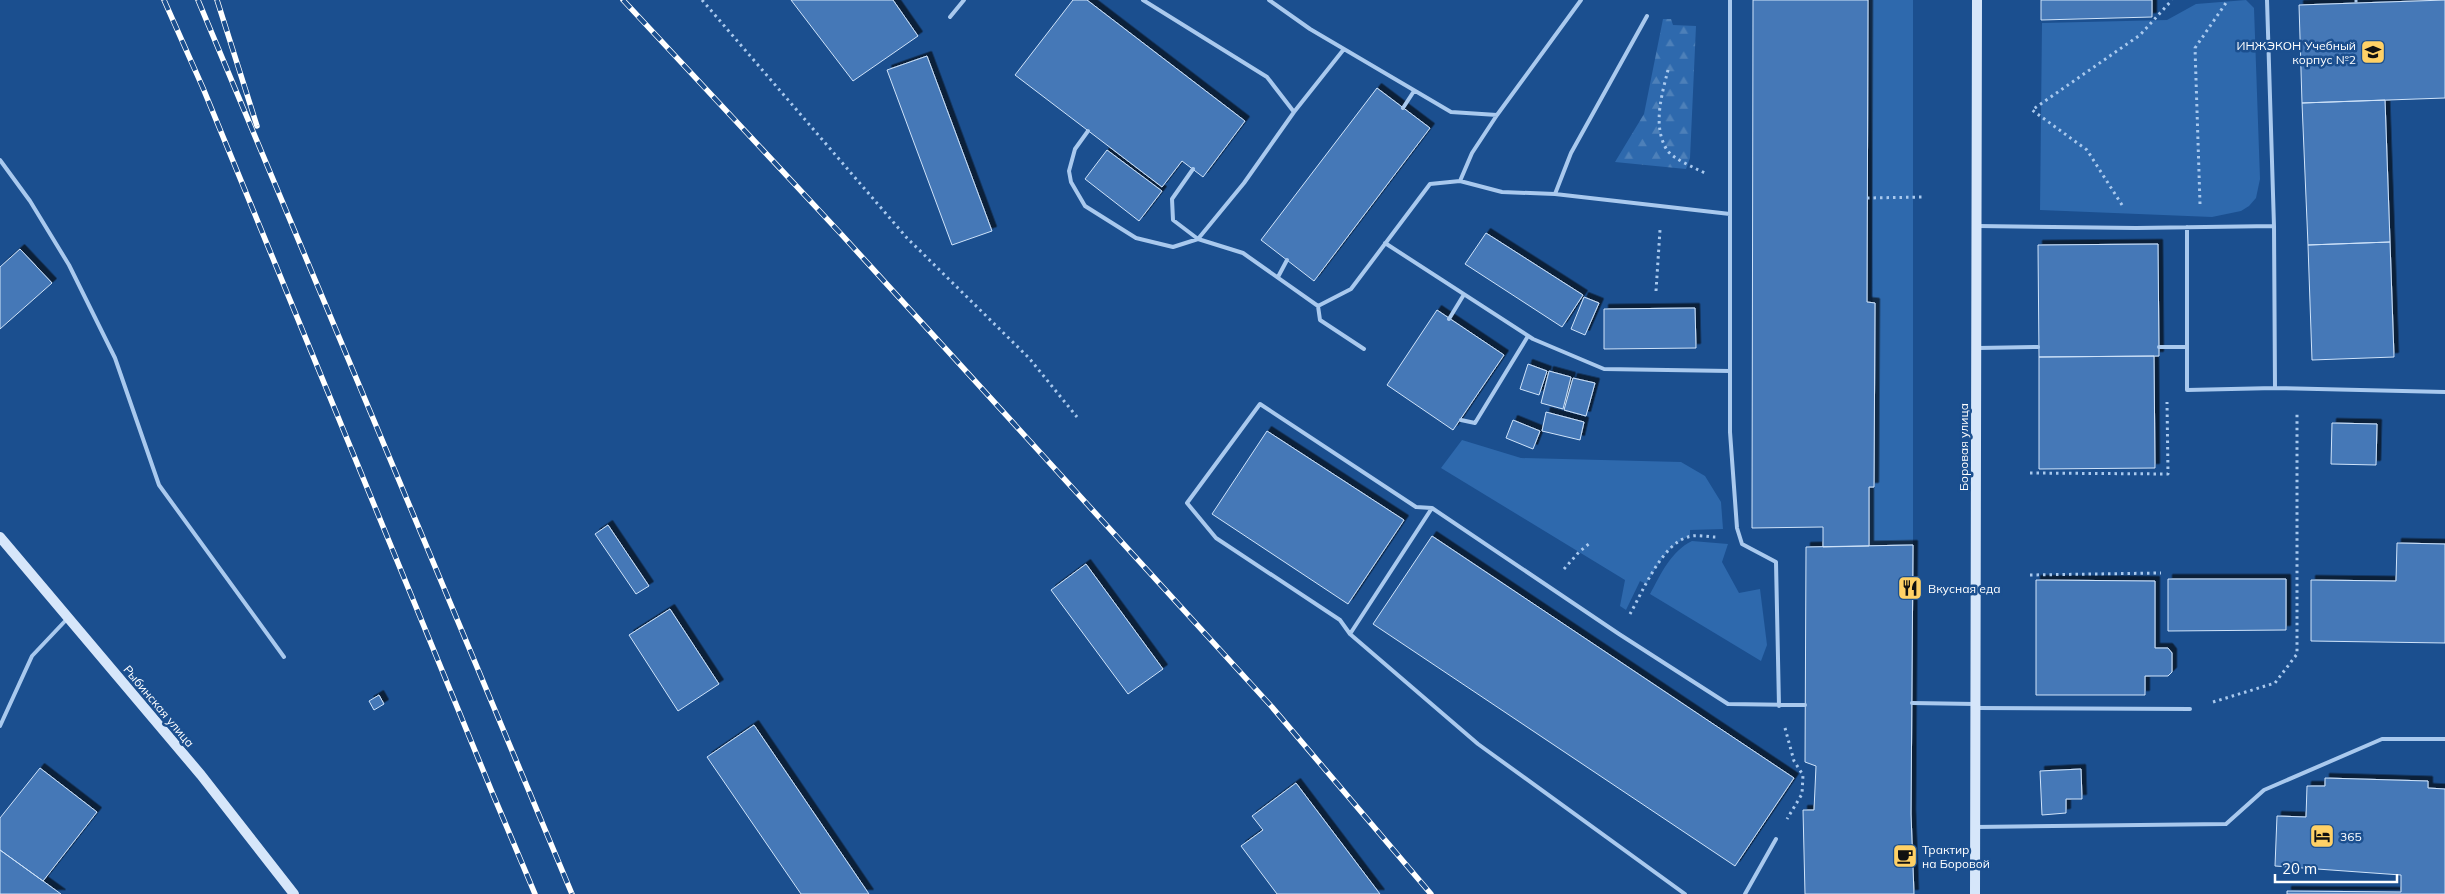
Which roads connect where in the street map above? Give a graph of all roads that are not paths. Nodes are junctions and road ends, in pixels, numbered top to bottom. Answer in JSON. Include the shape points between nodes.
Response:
{"nodes":[{"id":1,"x":964,"y":0,"type":"edge"},
{"id":2,"x":1143,"y":0,"type":"edge"},
{"id":3,"x":1269,"y":0,"type":"edge"},
{"id":4,"x":1581,"y":0,"type":"edge"},
{"id":5,"x":1730,"y":0,"type":"edge"},
{"id":6,"x":1977,"y":0,"type":"edge"},
{"id":7,"x":2267,"y":0,"type":"edge"},
{"id":8,"x":1647,"y":16,"type":"dead end"},
{"id":9,"x":950,"y":17,"type":"dead end"},
{"id":10,"x":1344,"y":48,"type":"junction"},
{"id":11,"x":1414,"y":90,"type":"junction"},
{"id":12,"x":1403,"y":108,"type":"dead end"},
{"id":13,"x":1294,"y":112,"type":"junction"},
{"id":14,"x":1497,"y":115,"type":"junction"},
{"id":15,"x":1088,"y":131,"type":"dead end"},
{"id":16,"x":0,"y":160,"type":"edge"},
{"id":17,"x":1193,"y":169,"type":"dead end"},
{"id":18,"x":1460,"y":181,"type":"junction"},
{"id":19,"x":1555,"y":194,"type":"junction"},
{"id":20,"x":1730,"y":214,"type":"junction"},
{"id":21,"x":1976,"y":226,"type":"junction"},
{"id":22,"x":2274,"y":226,"type":"junction"},
{"id":23,"x":2187,"y":227,"type":"junction"},
{"id":24,"x":1198,"y":239,"type":"junction"},
{"id":25,"x":1385,"y":243,"type":"junction"},
{"id":26,"x":1287,"y":260,"type":"dead end"},
{"id":27,"x":1278,"y":277,"type":"junction"},
{"id":28,"x":1463,"y":296,"type":"junction"},
{"id":29,"x":1318,"y":306,"type":"junction"},
{"id":30,"x":1449,"y":318,"type":"dead end"},
{"id":31,"x":1528,"y":336,"type":"junction"},
{"id":32,"x":2038,"y":347,"type":"dead end"},
{"id":33,"x":2159,"y":347,"type":"dead end"},
{"id":34,"x":2187,"y":347,"type":"junction"},
{"id":35,"x":1976,"y":348,"type":"junction"},
{"id":36,"x":1364,"y":349,"type":"dead end"},
{"id":37,"x":1730,"y":372,"type":"junction"},
{"id":38,"x":2275,"y":388,"type":"junction"},
{"id":39,"x":2445,"y":392,"type":"edge"},
{"id":40,"x":1461,"y":420,"type":"dead end"},
{"id":41,"x":1432,"y":508,"type":"junction"},
{"id":42,"x":0,"y":537,"type":"edge"},
{"id":43,"x":68,"y":617,"type":"junction"},
{"id":44,"x":1350,"y":634,"type":"junction"},
{"id":45,"x":284,"y":657,"type":"dead end"},
{"id":46,"x":1912,"y":703,"type":"dead end"},
{"id":47,"x":1805,"y":705,"type":"dead end"},
{"id":48,"x":1779,"y":706,"type":"junction"},
{"id":49,"x":1975,"y":706,"type":"junction"},
{"id":50,"x":2190,"y":709,"type":"road end"},
{"id":51,"x":0,"y":726,"type":"edge"},
{"id":52,"x":2445,"y":739,"type":"edge"},
{"id":53,"x":1975,"y":827,"type":"junction"},
{"id":54,"x":1776,"y":839,"type":"road end"},
{"id":55,"x":294,"y":894,"type":"edge"},
{"id":56,"x":1685,"y":894,"type":"edge"},
{"id":57,"x":1745,"y":894,"type":"edge"},
{"id":58,"x":1975,"y":894,"type":"edge"}],
"edges":[{"from":1,"to":9,"type":"lane"},
{"from":2,"to":13,"type":"lane","via":[[1267,77]]},
{"from":3,"to":10,"type":"lane"},
{"from":4,"to":14,"type":"lane"},
{"from":5,"to":20,"type":"lane"},
{"from":6,"to":21,"type":"street","name":"Боровая улица"},
{"from":7,"to":22,"type":"lane"},
{"from":8,"to":19,"type":"lane","via":[[1571,153]]},
{"from":10,"to":11,"type":"lane"},
{"from":10,"to":13,"type":"lane"},
{"from":11,"to":12,"type":"lane"},
{"from":11,"to":14,"type":"lane","via":[[1451,112]]},
{"from":13,"to":24,"type":"lane","via":[[1244,183]]},
{"from":14,"to":18,"type":"lane","via":[[1472,153]]},
{"from":15,"to":24,"type":"lane","via":[[1075,149],[1069,171],[1071,182],[1086,206],[1136,238],[1173,247]]},
{"from":16,"to":45,"type":"lane","via":[[30,201],[69,265],[115,358],[159,485]]},
{"from":17,"to":24,"type":"lane","via":[[1172,199],[1173,220]]},
{"from":18,"to":19,"type":"lane","via":[[1502,192]]},
{"from":18,"to":25,"type":"lane","via":[[1430,184]]},
{"from":19,"to":20,"type":"lane"},
{"from":20,"to":37,"type":"lane"},
{"from":21,"to":23,"type":"lane"},
{"from":21,"to":35,"type":"street","name":"Боровая улица"},
{"from":22,"to":23,"type":"lane"},
{"from":22,"to":38,"type":"lane"},
{"from":23,"to":34,"type":"lane"},
{"from":24,"to":27,"type":"lane","via":[[1243,253]]},
{"from":25,"to":28,"type":"lane"},
{"from":25,"to":29,"type":"lane","via":[[1351,289]]},
{"from":26,"to":27,"type":"lane"},
{"from":27,"to":29,"type":"lane"},
{"from":28,"to":30,"type":"lane"},
{"from":28,"to":31,"type":"lane"},
{"from":29,"to":36,"type":"lane","via":[[1320,320]]},
{"from":31,"to":37,"type":"lane","via":[[1604,369]]},
{"from":31,"to":40,"type":"lane","via":[[1475,423]]},
{"from":32,"to":35,"type":"lane"},
{"from":33,"to":34,"type":"lane"},
{"from":34,"to":38,"type":"lane","via":[[2187,390]]},
{"from":35,"to":49,"type":"street","name":"Боровая улица"},
{"from":37,"to":48,"type":"lane","via":[[1730,432],[1737,528],[1742,544],[1776,562]]},
{"from":38,"to":39,"type":"lane"},
{"from":41,"to":44,"type":"lane"},
{"from":41,"to":44,"type":"lane","via":[[1416,507],[1260,404],[1187,503],[1216,538],[1340,620]]},
{"from":41,"to":48,"type":"lane","via":[[1728,704]]},
{"from":42,"to":43,"type":"street","name":"Рыбинская улица"},
{"from":43,"to":51,"type":"lane","via":[[32,656]]},
{"from":43,"to":55,"type":"street","name":"Рыбинская улица","via":[[201,775]]},
{"from":44,"to":56,"type":"lane","via":[[1478,744]]},
{"from":46,"to":49,"type":"lane"},
{"from":47,"to":48,"type":"lane"},
{"from":49,"to":50,"type":"lane"},
{"from":49,"to":53,"type":"street","name":"Боровая улица"},
{"from":52,"to":53,"type":"lane","via":[[2382,739],[2264,790],[2226,824]]},
{"from":53,"to":58,"type":"street","name":"Боровая улица"},
{"from":54,"to":57,"type":"lane"}]}
